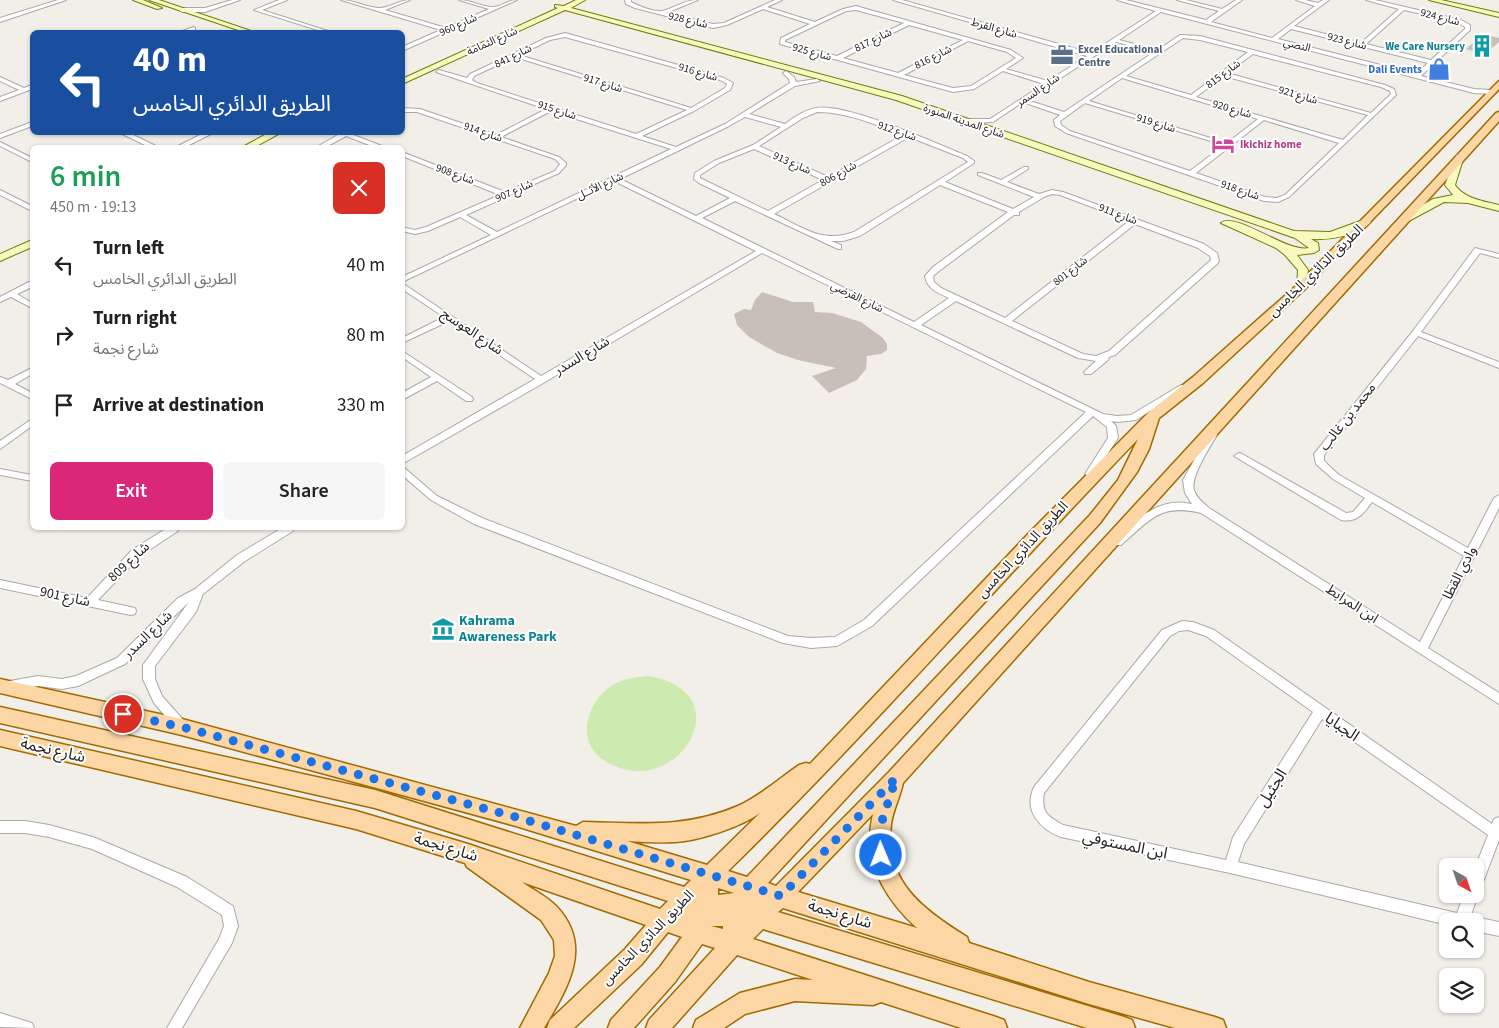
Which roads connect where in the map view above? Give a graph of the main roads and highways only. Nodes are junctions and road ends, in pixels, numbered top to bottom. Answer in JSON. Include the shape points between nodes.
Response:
{"nodes":[{"id":1,"x":1492,"y":91,"type":"edge"},
{"id":2,"x":1499,"y":115,"type":"edge"},
{"id":3,"x":1154,"y":416,"type":"junction"},
{"id":4,"x":3,"y":686,"type":"edge"},
{"id":5,"x":0,"y":715,"type":"edge"},
{"id":6,"x":0,"y":738,"type":"edge"},
{"id":7,"x":834,"y":752,"type":"junction"},
{"id":8,"x":896,"y":778,"type":"junction"},
{"id":9,"x":561,"y":831,"type":"junction"},
{"id":10,"x":468,"y":854,"type":"junction"},
{"id":11,"x":709,"y":876,"type":"junction"},
{"id":12,"x":781,"y":896,"type":"junction"},
{"id":13,"x":687,"y":898,"type":"junction"},
{"id":14,"x":741,"y":901,"type":"junction"},
{"id":15,"x":703,"y":917,"type":"junction"},
{"id":16,"x":759,"y":917,"type":"junction"},
{"id":17,"x":664,"y":920,"type":"junction"},
{"id":18,"x":734,"y":943,"type":"junction"},
{"id":19,"x":972,"y":955,"type":"junction"},
{"id":20,"x":891,"y":995,"type":"junction"},
{"id":21,"x":531,"y":1028,"type":"edge"},
{"id":22,"x":558,"y":1028,"type":"edge"},
{"id":23,"x":619,"y":1028,"type":"edge"},
{"id":24,"x":657,"y":1028,"type":"edge"},
{"id":25,"x":704,"y":1028,"type":"edge"},
{"id":26,"x":996,"y":1028,"type":"edge"},
{"id":27,"x":1124,"y":1028,"type":"edge"},
{"id":28,"x":1215,"y":1028,"type":"edge"}],
"edges":[{"from":1,"to":3,"type":"main road","name":"الطريق الدائري الخامس","via":[[1302,287]]},
{"from":2,"to":8,"type":"main road","name":"الطريق الدائري الخامس"},
{"from":3,"to":7,"type":"main road","name":"الطريق الدائري الخامس","via":[[1075,495]]},
{"from":3,"to":14,"type":"main road","via":[[1133,470],[1118,493]]},
{"from":4,"to":9,"type":"main road","via":[[182,727]]},
{"from":5,"to":13,"type":"main road","via":[[375,799]]},
{"from":6,"to":10,"type":"main road","name":"شارع نجمة","via":[[356,820]]},
{"from":7,"to":9,"type":"main road","via":[[746,812],[704,827],[676,833]]},
{"from":7,"to":11,"type":"main road","name":"الطريق الدائري الخامس"},
{"from":8,"to":12,"type":"main road","name":"الطريق الدائري الخامس"},
{"from":8,"to":19,"type":"main road","via":[[881,824],[880,847],[885,871],[902,901],[914,914]]},
{"from":9,"to":11,"type":"main road"},
{"from":10,"to":17,"type":"main road","name":"شارع نجمة"},
{"from":10,"to":21,"type":"main road","via":[[548,912],[566,946],[562,967]]},
{"from":11,"to":13,"type":"main road","name":"الطريق الدائري الخامس"},
{"from":11,"to":14,"type":"main road"},
{"from":11,"to":15,"type":"main road"},
{"from":12,"to":14,"type":"main road"},
{"from":12,"to":16,"type":"main road","name":"الطريق الدائري الخامس"},
{"from":12,"to":19,"type":"main road","name":"شارع نجمة"},
{"from":13,"to":15,"type":"main road"},
{"from":13,"to":17,"type":"main road","name":"الطريق الدائري الخامس"},
{"from":14,"to":15,"type":"main road"},
{"from":14,"to":16,"type":"main road"},
{"from":14,"to":18,"type":"main road"},
{"from":15,"to":17,"type":"main road","name":"شارع نجمة"},
{"from":15,"to":18,"type":"main road","name":"شارع نجمة"},
{"from":15,"to":23,"type":"main road","via":[[664,978]]},
{"from":16,"to":18,"type":"main road","name":"الطريق الدائري الخامس"},
{"from":16,"to":27,"type":"main road"},
{"from":17,"to":22,"type":"main road","name":"الطريق الدائري الخامس","via":[[633,957]]},
{"from":18,"to":20,"type":"main road","name":"شارع نجمة"},
{"from":18,"to":24,"type":"main road","name":"الطريق الدائري الخامس"},
{"from":19,"to":28,"type":"main road","name":"شارع نجمة","via":[[1089,994]]},
{"from":20,"to":25,"type":"main road","via":[[795,990],[740,1004]]},
{"from":20,"to":26,"type":"main road","name":"شارع نجمة"}]}
